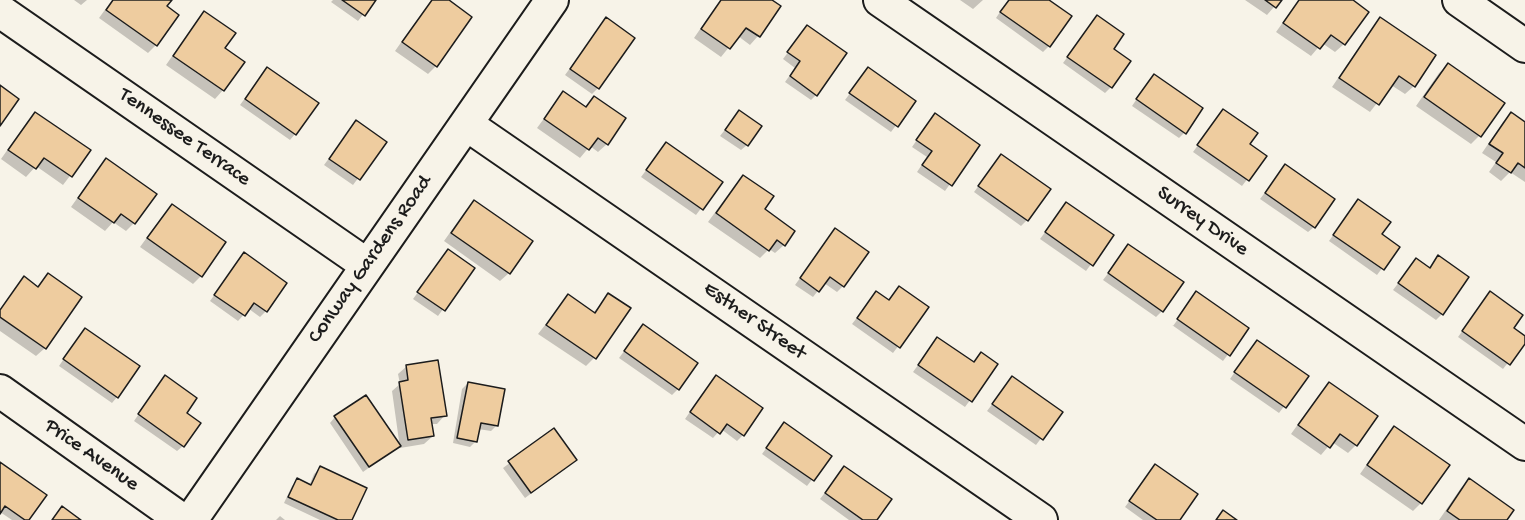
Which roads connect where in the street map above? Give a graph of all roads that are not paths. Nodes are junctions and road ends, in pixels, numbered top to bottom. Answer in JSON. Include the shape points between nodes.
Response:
{"nodes":[{"id":1,"x":880,"y":0,"type":"edge"},
{"id":2,"x":1459,"y":0,"type":"edge"},
{"id":3,"x":550,"y":1,"type":"edge"},
{"id":4,"x":0,"y":11,"type":"edge"},
{"id":5,"x":1525,"y":46,"type":"edge"},
{"id":6,"x":466,"y":124,"type":"junction"},
{"id":7,"x":367,"y":265,"type":"junction"},
{"id":8,"x":0,"y":391,"type":"edge"},
{"id":9,"x":1525,"y":444,"type":"edge"},
{"id":10,"x":182,"y":520,"type":"edge"},
{"id":11,"x":191,"y":520,"type":"edge"},
{"id":12,"x":1041,"y":520,"type":"edge"}],
"edges":[{"from":1,"to":9,"type":"street","name":"Surrey Drive"},
{"from":2,"to":5,"type":"street"},
{"from":3,"to":6,"type":"street","name":"Conway Gardens Road"},
{"from":4,"to":7,"type":"street","name":"Tennessee Terrace"},
{"from":6,"to":7,"type":"street","name":"Conway Gardens Road"},
{"from":6,"to":12,"type":"street","name":"Esther Street"},
{"from":7,"to":11,"type":"street","name":"Conway Gardens Road"},
{"from":8,"to":10,"type":"street","name":"Price Avenue"}]}
